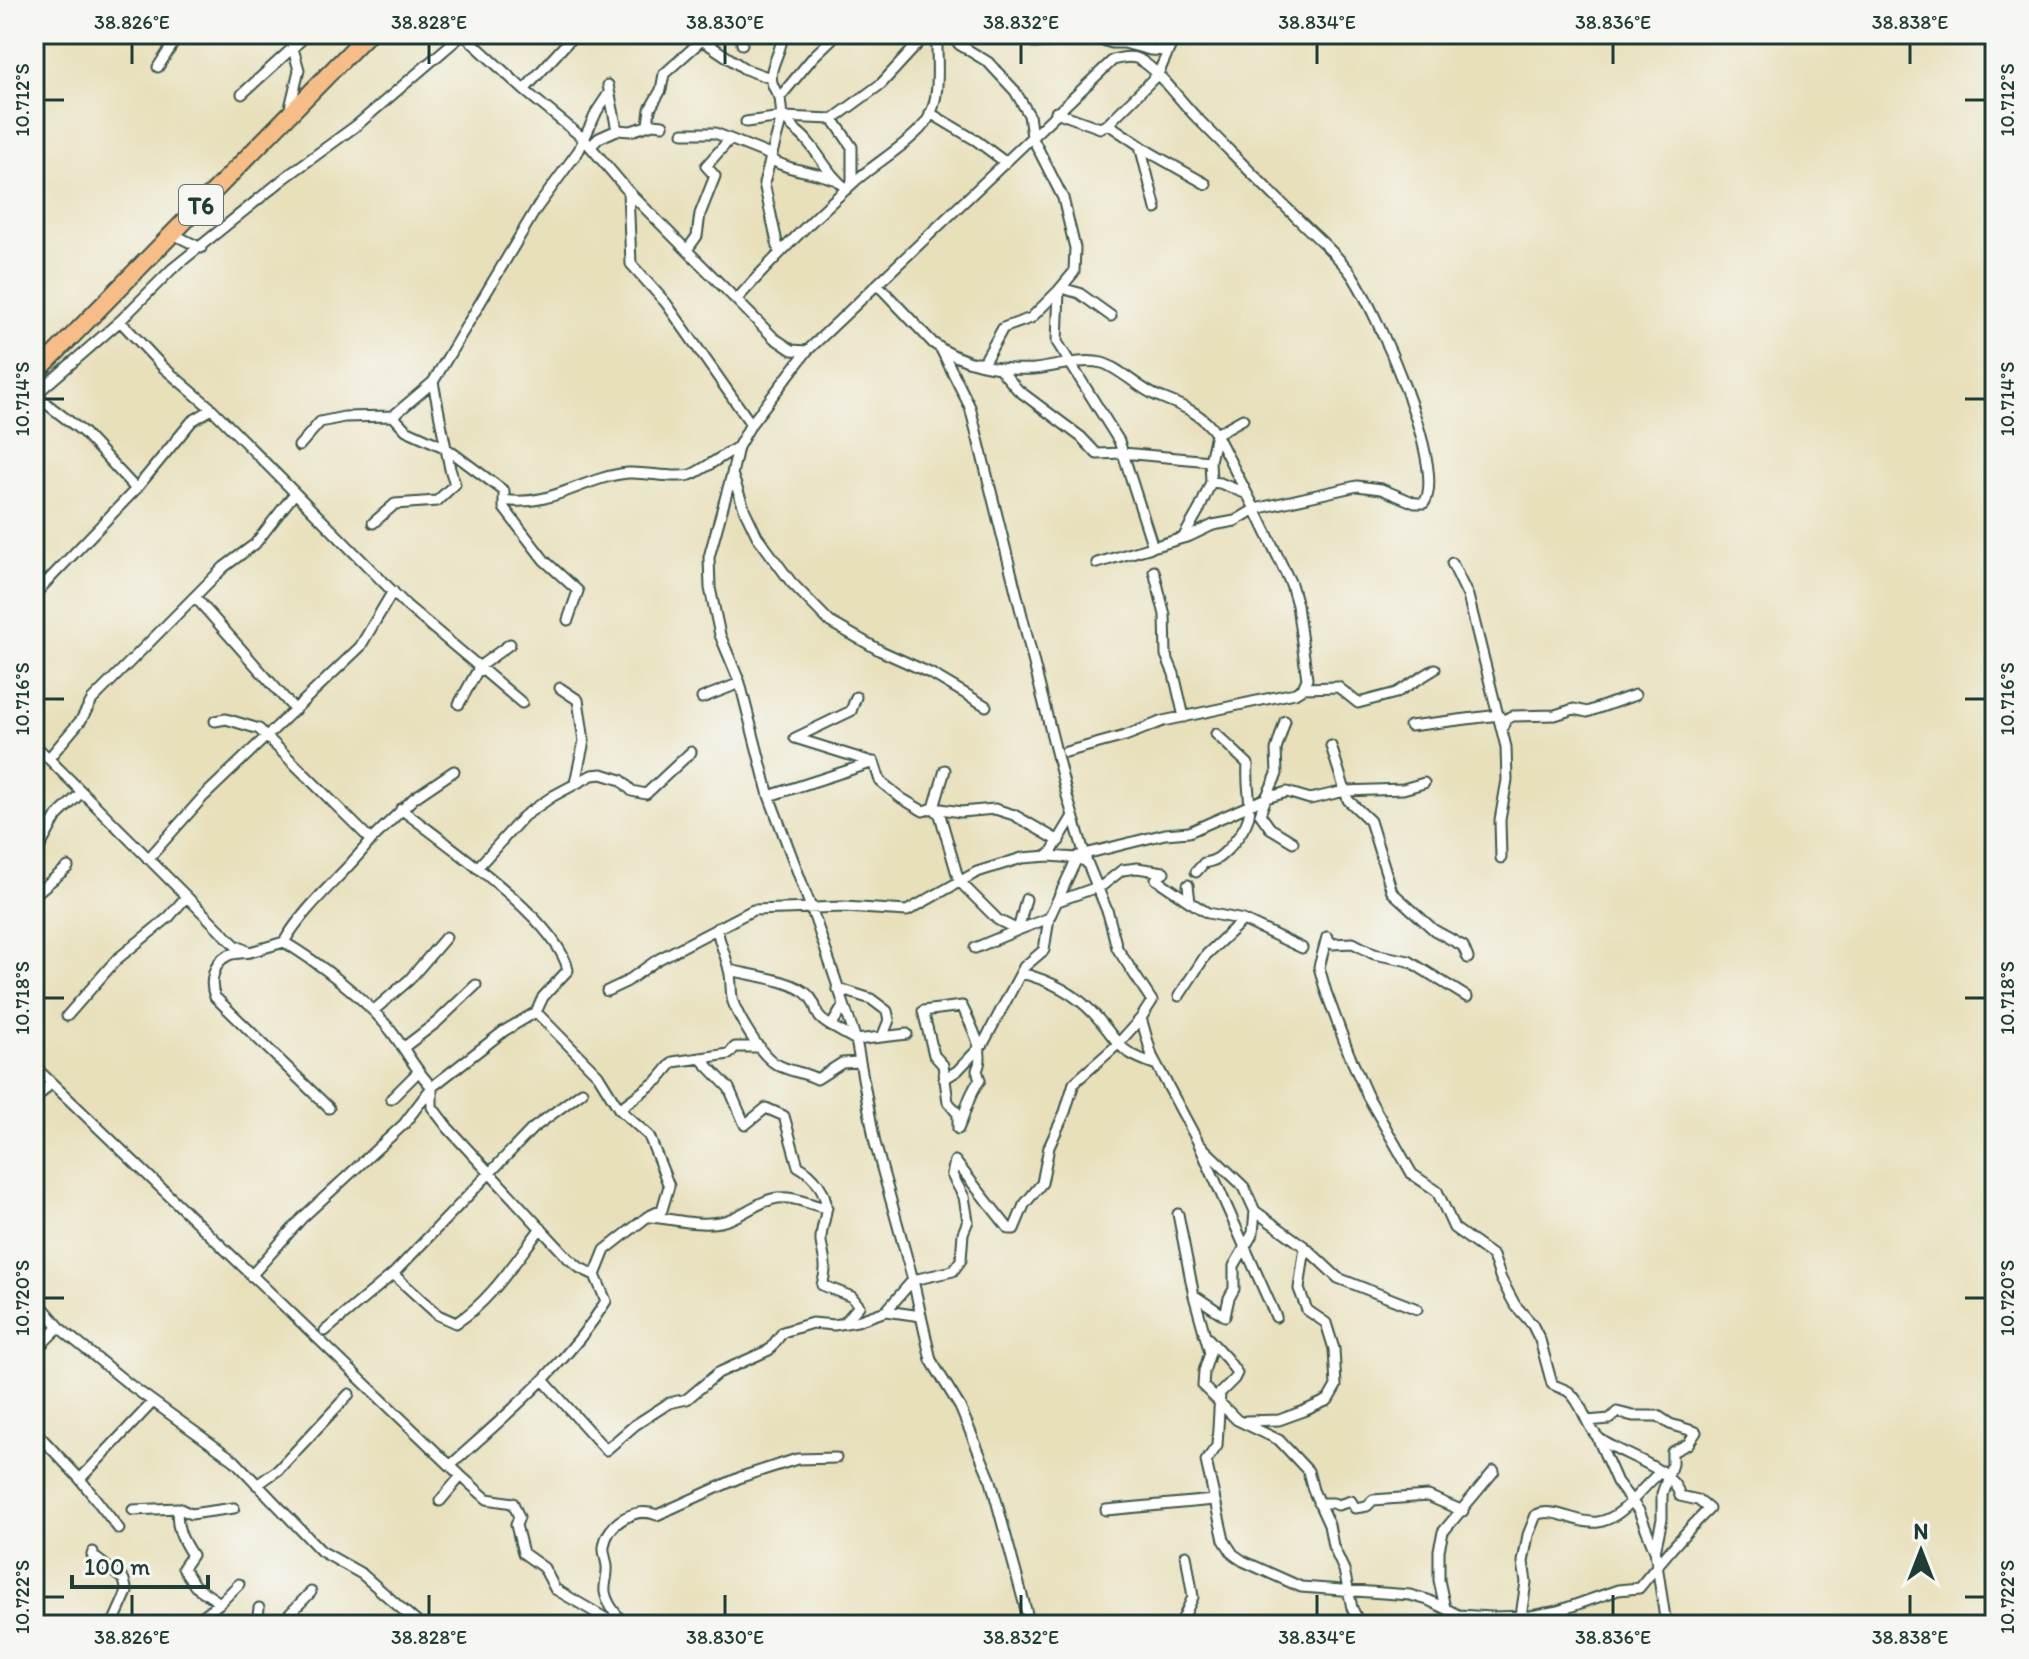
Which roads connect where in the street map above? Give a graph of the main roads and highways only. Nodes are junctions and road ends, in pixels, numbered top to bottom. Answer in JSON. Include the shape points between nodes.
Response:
{"nodes":[{"id":1,"x":368,"y":34,"type":"edge"},
{"id":2,"x":34,"y":375,"type":"edge"}],
"edges":[{"from":1,"to":2,"type":"highway","number":"T6"}]}
